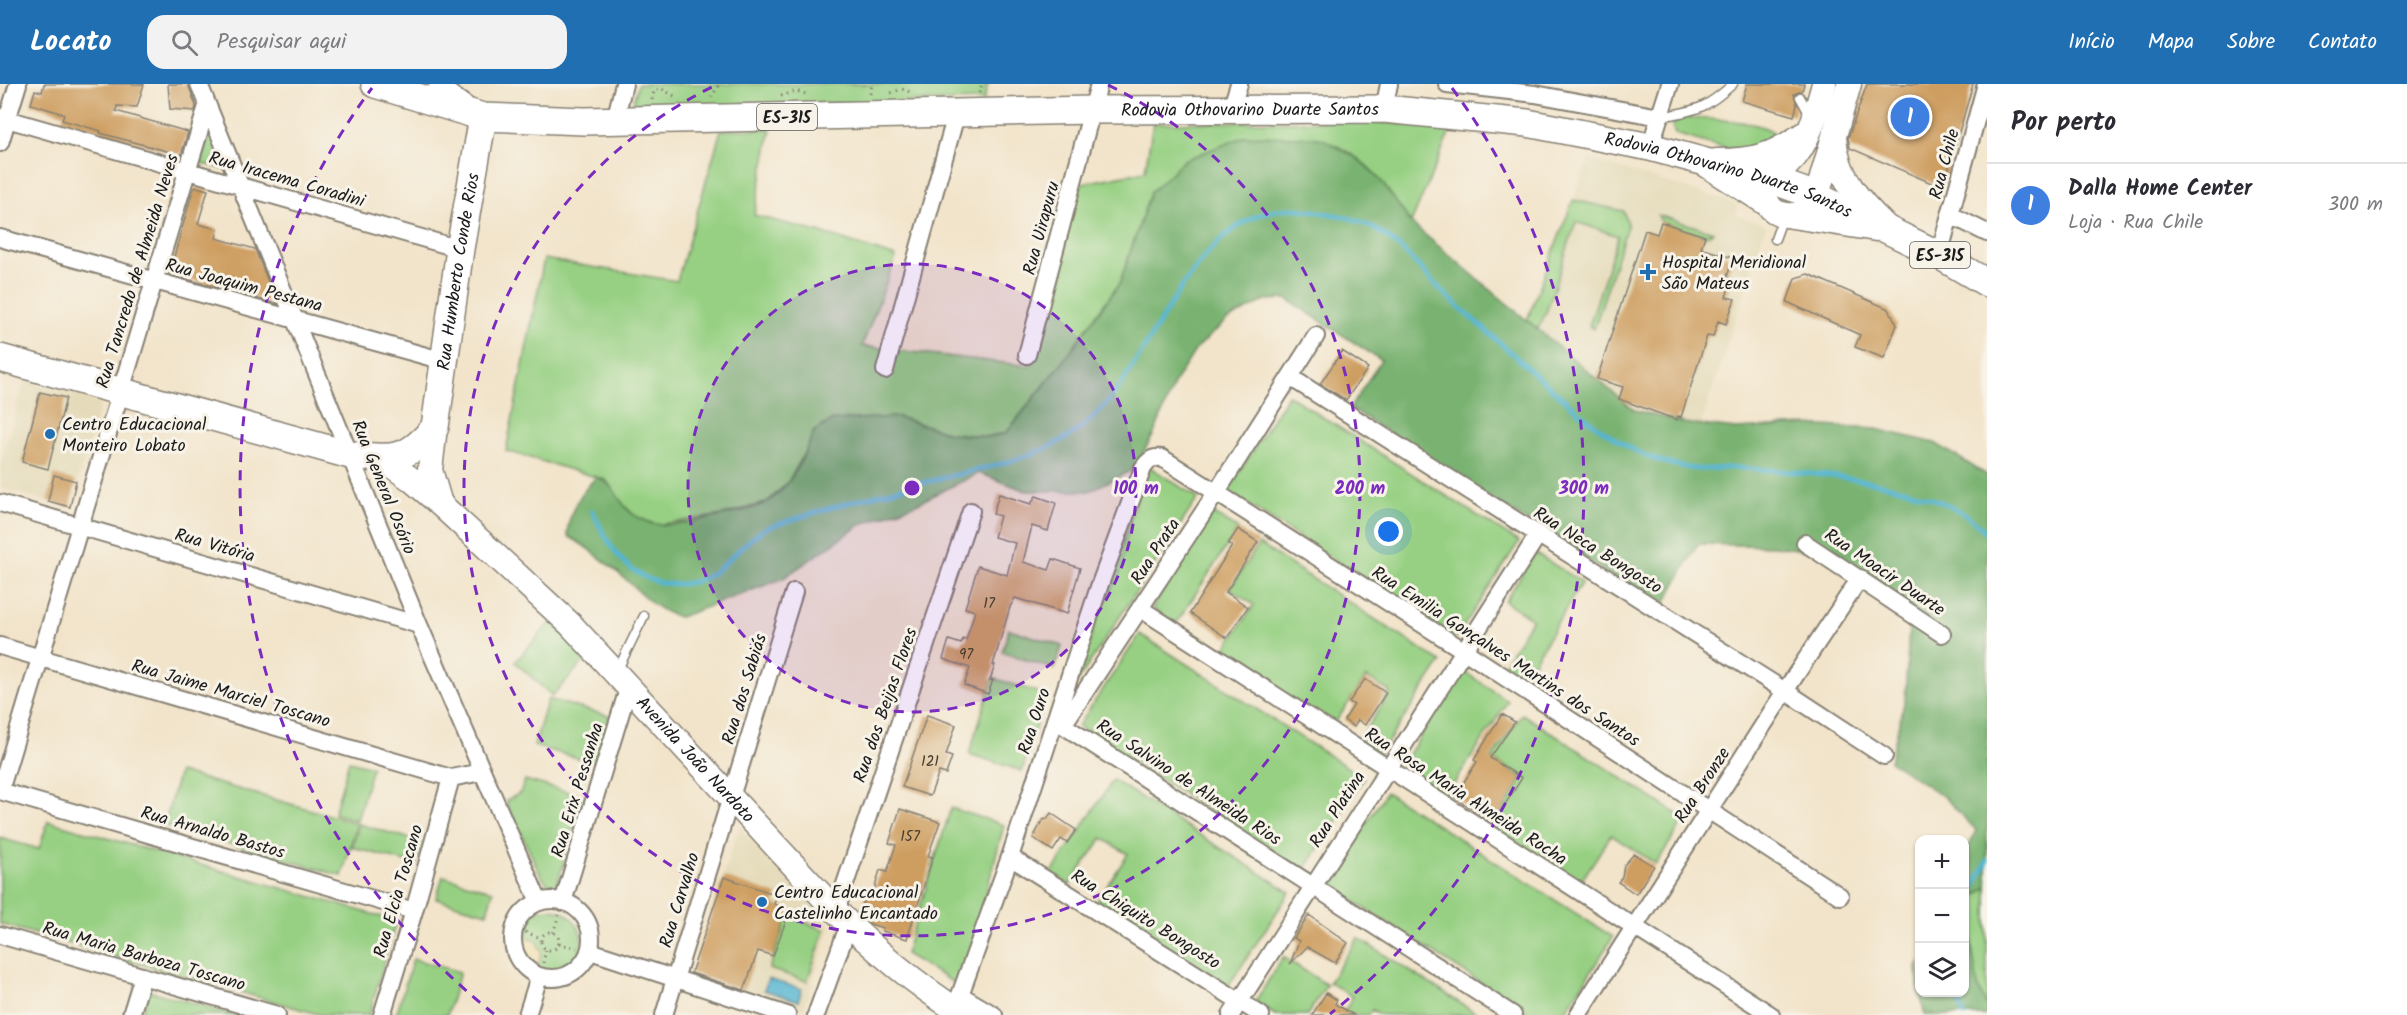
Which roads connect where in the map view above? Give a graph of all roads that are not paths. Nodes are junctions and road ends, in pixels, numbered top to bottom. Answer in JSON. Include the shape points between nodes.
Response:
{"nodes":[{"id":1,"x":18,"y":84,"type":"edge"},
{"id":2,"x":199,"y":84,"type":"edge"},
{"id":3,"x":375,"y":84,"type":"edge"},
{"id":4,"x":437,"y":84,"type":"edge"},
{"id":5,"x":624,"y":84,"type":"edge"},
{"id":6,"x":1099,"y":84,"type":"edge"},
{"id":7,"x":1447,"y":84,"type":"edge"},
{"id":8,"x":1670,"y":84,"type":"edge"},
{"id":9,"x":1732,"y":84,"type":"edge"},
{"id":10,"x":1824,"y":84,"type":"edge"},
{"id":11,"x":1850,"y":84,"type":"edge"},
{"id":12,"x":1986,"y":84,"type":"edge"},
{"id":13,"x":414,"y":89,"type":"edge"},
{"id":14,"x":1536,"y":89,"type":"edge"},
{"id":15,"x":1235,"y":97,"type":"edge"},
{"id":16,"x":1386,"y":97,"type":"edge"},
{"id":17,"x":1800,"y":97,"type":"dead end"},
{"id":18,"x":207,"y":106,"type":"junction"},
{"id":19,"x":1092,"y":110,"type":"junction"},
{"id":20,"x":956,"y":115,"type":"junction"},
{"id":21,"x":483,"y":117,"type":"junction"},
{"id":22,"x":1660,"y":117,"type":"junction"},
{"id":23,"x":4,"y":118,"type":"edge"},
{"id":24,"x":615,"y":120,"type":"junction"},
{"id":25,"x":1527,"y":123,"type":"junction"},
{"id":26,"x":1825,"y":126,"type":"junction"},
{"id":27,"x":0,"y":143,"type":"edge"},
{"id":28,"x":1650,"y":147,"type":"junction"},
{"id":29,"x":1701,"y":161,"type":"junction"},
{"id":30,"x":188,"y":171,"type":"junction"},
{"id":31,"x":241,"y":186,"type":"junction"},
{"id":32,"x":1816,"y":196,"type":"junction"},
{"id":33,"x":1779,"y":204,"type":"junction"},
{"id":34,"x":1951,"y":215,"type":"junction"},
{"id":35,"x":1890,"y":231,"type":"junction"},
{"id":36,"x":1987,"y":233,"type":"edge"},
{"id":37,"x":0,"y":238,"type":"edge"},
{"id":38,"x":1775,"y":239,"type":"dead end"},
{"id":39,"x":460,"y":249,"type":"junction"},
{"id":40,"x":1940,"y":255,"type":"junction"},
{"id":41,"x":154,"y":281,"type":"junction"},
{"id":42,"x":1987,"y":283,"type":"edge"},
{"id":43,"x":295,"y":319,"type":"junction"},
{"id":44,"x":1316,"y":336,"type":"dead end"},
{"id":45,"x":1027,"y":355,"type":"dead end"},
{"id":46,"x":0,"y":358,"type":"edge"},
{"id":47,"x":444,"y":361,"type":"junction"},
{"id":48,"x":885,"y":370,"type":"dead end"},
{"id":49,"x":1290,"y":377,"type":"junction"},
{"id":50,"x":121,"y":392,"type":"junction"},
{"id":51,"x":435,"y":427,"type":"junction"},
{"id":52,"x":350,"y":455,"type":"junction"},
{"id":53,"x":382,"y":459,"type":"junction"},
{"id":54,"x":1148,"y":461,"type":"joint"},
{"id":55,"x":1216,"y":493,"type":"junction"},
{"id":56,"x":0,"y":503,"type":"edge"},
{"id":57,"x":440,"y":504,"type":"junction"},
{"id":58,"x":971,"y":511,"type":"dead end"},
{"id":59,"x":80,"y":526,"type":"junction"},
{"id":60,"x":1538,"y":535,"type":"junction"},
{"id":61,"x":1805,"y":543,"type":"dead end"},
{"id":62,"x":1860,"y":578,"type":"junction"},
{"id":63,"x":794,"y":591,"type":"dead end"},
{"id":64,"x":1141,"y":609,"type":"junction"},
{"id":65,"x":644,"y":616,"type":"dead end"},
{"id":66,"x":419,"y":625,"type":"junction"},
{"id":67,"x":1942,"y":634,"type":"dead end"},
{"id":68,"x":0,"y":646,"type":"edge"},
{"id":69,"x":1463,"y":650,"type":"junction"},
{"id":70,"x":41,"y":658,"type":"junction"},
{"id":71,"x":622,"y":682,"type":"junction"},
{"id":72,"x":1785,"y":691,"type":"junction"},
{"id":73,"x":1059,"y":722,"type":"junction"},
{"id":74,"x":1884,"y":756,"type":"dead end"},
{"id":75,"x":1387,"y":768,"type":"junction"},
{"id":76,"x":482,"y":772,"type":"junction"},
{"id":77,"x":451,"y":778,"type":"junction"},
{"id":78,"x":0,"y":791,"type":"edge"},
{"id":79,"x":731,"y":797,"type":"junction"},
{"id":80,"x":1708,"y":811,"type":"junction"},
{"id":81,"x":1010,"y":857,"type":"junction"},
{"id":82,"x":1312,"y":885,"type":"junction"},
{"id":83,"x":1840,"y":896,"type":"dead end"},
{"id":84,"x":539,"y":902,"type":"junction"},
{"id":85,"x":563,"y":902,"type":"junction"},
{"id":86,"x":414,"y":911,"type":"junction"},
{"id":87,"x":842,"y":918,"type":"junction"},
{"id":88,"x":1634,"y":926,"type":"junction"},
{"id":89,"x":0,"y":935,"type":"edge"},
{"id":90,"x":590,"y":951,"type":"junction"},
{"id":91,"x":143,"y":976,"type":"junction"},
{"id":92,"x":539,"y":977,"type":"junction"},
{"id":93,"x":676,"y":979,"type":"junction"},
{"id":94,"x":959,"y":1006,"type":"edge"},
{"id":95,"x":1235,"y":1008,"type":"edge"},
{"id":96,"x":131,"y":1015,"type":"edge"},
{"id":97,"x":277,"y":1015,"type":"edge"},
{"id":98,"x":382,"y":1015,"type":"edge"},
{"id":99,"x":527,"y":1015,"type":"edge"},
{"id":100,"x":664,"y":1015,"type":"edge"},
{"id":101,"x":787,"y":1015,"type":"edge"},
{"id":102,"x":816,"y":1015,"type":"edge"},
{"id":103,"x":994,"y":1015,"type":"edge"},
{"id":104,"x":1261,"y":1015,"type":"edge"},
{"id":105,"x":1513,"y":1015,"type":"edge"},
{"id":106,"x":1578,"y":1015,"type":"edge"},
{"id":107,"x":1771,"y":1015,"type":"edge"}],
"edges":[{"from":1,"to":23,"type":"street"},
{"from":2,"to":18,"type":"street","name":"Rua General Osório"},
{"from":3,"to":13,"type":"main road","number":"ES-315"},
{"from":4,"to":21,"type":"street"},
{"from":5,"to":24,"type":"street"},
{"from":6,"to":19,"type":"street","name":"Rua Uirapuru"},
{"from":7,"to":14,"type":"street"},
{"from":8,"to":22,"type":"street"},
{"from":9,"to":22,"type":"lane","via":[[1706,106]]},
{"from":10,"to":26,"type":"street"},
{"from":11,"to":26,"type":"street"},
{"from":12,"to":34,"type":"street","name":"Rua Chile"},
{"from":13,"to":21,"type":"main road","number":"ES-315"},
{"from":14,"to":22,"type":"street"},
{"from":14,"to":25,"type":"street"},
{"from":15,"to":16,"type":"main road","name":"Rodovia Othovarino Duarte Santos","number":"ES-315"},
{"from":15,"to":19,"type":"main road","name":"Rodovia Othovarino Duarte Santos","number":"ES-315"},
{"from":16,"to":25,"type":"main road","name":"Rodovia Othovarino Duarte Santos","number":"ES-315"},
{"from":17,"to":26,"type":"lane"},
{"from":18,"to":30,"type":"street","name":"Rua Tancredo de Almeida Neves"},
{"from":18,"to":31,"type":"street","name":"Rua General Osório"},
{"from":19,"to":20,"type":"main road","name":"Rodovia Othovarino Duarte Santos","number":"ES-315"},
{"from":19,"to":45,"type":"street","name":"Rua Uirapuru"},
{"from":20,"to":24,"type":"main road","name":"Rodovia Othovarino Duarte Santos","number":"ES-315"},
{"from":20,"to":48,"type":"street"},
{"from":21,"to":24,"type":"main road","name":"Rodovia Othovarino Duarte Santos","number":"ES-315"},
{"from":21,"to":39,"type":"main road","name":"Rua Humberto Conde Rios"},
{"from":22,"to":28,"type":"street"},
{"from":23,"to":27,"type":"street"},
{"from":23,"to":30,"type":"street","name":"Rua Iracema Coradini"},
{"from":25,"to":28,"type":"main road","name":"Rodovia Othovarino Duarte Santos","number":"ES-315"},
{"from":26,"to":29,"type":"street","via":[[1771,155]]},
{"from":26,"to":32,"type":"street"},
{"from":26,"to":33,"type":"street","via":[[1791,162]]},
{"from":26,"to":35,"type":"street","via":[[1852,192]]},
{"from":28,"to":29,"type":"main road","name":"Rodovia Othovarino Duarte Santos","number":"ES-315"},
{"from":29,"to":33,"type":"main road","name":"Rodovia Othovarino Duarte Santos","number":"ES-315"},
{"from":30,"to":31,"type":"street","name":"Rua Iracema Coradini"},
{"from":30,"to":41,"type":"street","name":"Rua Tancredo de Almeida Neves"},
{"from":31,"to":39,"type":"street","name":"Rua Iracema Coradini"},
{"from":31,"to":43,"type":"street","name":"Rua General Osório"},
{"from":32,"to":33,"type":"main road","name":"Rodovia Othovarino Duarte Santos","number":"ES-315"},
{"from":32,"to":33,"type":"street","via":[[1808,211]]},
{"from":32,"to":35,"type":"main road","name":"Rodovia Othovarino Duarte Santos","number":"ES-315"},
{"from":33,"to":35,"type":"street"},
{"from":33,"to":38,"type":"lane"},
{"from":34,"to":36,"type":"street"},
{"from":34,"to":40,"type":"street","name":"Rua Chile"},
{"from":35,"to":40,"type":"main road","name":"Rodovia Othovarino Duarte Santos","number":"ES-315"},
{"from":37,"to":41,"type":"street","name":"Rua Joaquim Pestana"},
{"from":39,"to":47,"type":"main road","name":"Rua Humberto Conde Rios"},
{"from":40,"to":42,"type":"main road","name":"Rodovia Othovarino Duarte Santos","number":"ES-315"},
{"from":41,"to":43,"type":"street","name":"Rua Joaquim Pestana"},
{"from":41,"to":50,"type":"street","name":"Rua Tancredo de Almeida Neves"},
{"from":43,"to":47,"type":"street","name":"Rua Joaquim Pestana"},
{"from":43,"to":52,"type":"street","name":"Rua General Osório"},
{"from":44,"to":49,"type":"street","name":"Rua Prata"},
{"from":46,"to":50,"type":"main road"},
{"from":47,"to":51,"type":"main road","name":"Rua Humberto Conde Rios"},
{"from":49,"to":55,"type":"street","name":"Rua Prata"},
{"from":49,"to":60,"type":"street","name":"Rua Neca Bongosto"},
{"from":50,"to":52,"type":"main road"},
{"from":50,"to":59,"type":"street","name":"Rua Tancredo de Almeida Neves"},
{"from":51,"to":53,"type":"main road","via":[[411,450]]},
{"from":51,"to":57,"type":"street","via":[[430,470]]},
{"from":52,"to":53,"type":"main road"},
{"from":52,"to":66,"type":"street","name":"Rua General Osório"},
{"from":53,"to":57,"type":"street","name":"Avenida João Nardoto"},
{"from":54,"to":55,"type":"street","name":"Rua Emilia Gonçalves Martins dos Santos","via":[[1162,458]]},
{"from":54,"to":73,"type":"street","name":"Rua Ouro","via":[[1100,584]]},
{"from":55,"to":64,"type":"street","name":"Rua Prata"},
{"from":55,"to":69,"type":"street","name":"Rua Emilia Gonçalves Martins dos Santos"},
{"from":56,"to":59,"type":"street","name":"Rua Vitória"},
{"from":57,"to":71,"type":"street","name":"Avenida João Nardoto","via":[[571,625]]},
{"from":58,"to":87,"type":"street","name":"Rua dos Beijas Flores"},
{"from":59,"to":66,"type":"street","name":"Rua Vitória"},
{"from":59,"to":70,"type":"street","name":"Rua Tancredo de Almeida Neves"},
{"from":60,"to":69,"type":"street","name":"Rua Platina"},
{"from":60,"to":72,"type":"street","name":"Rua Neca Bongosto"},
{"from":61,"to":62,"type":"street","name":"Rua Moacir Duarte"},
{"from":62,"to":67,"type":"street","name":"Rua Moacir Duarte"},
{"from":62,"to":72,"type":"street","name":"Rua Bronze"},
{"from":63,"to":79,"type":"street","name":"Rua dos Sabiás"},
{"from":64,"to":73,"type":"street","name":"Rua Prata"},
{"from":64,"to":75,"type":"street","name":"Rua Rosa Maria Almeida Rocha"},
{"from":65,"to":71,"type":"lane","name":"Rua Erix Pessanha"},
{"from":66,"to":76,"type":"street","name":"Rua General Osório"},
{"from":68,"to":70,"type":"street","name":"Rua Jaime Marciel Toscano"},
{"from":69,"to":75,"type":"street","name":"Rua Platina"},
{"from":69,"to":80,"type":"street","name":"Rua Emilia Gonçalves Martins dos Santos"},
{"from":70,"to":77,"type":"street","name":"Rua Jaime Marciel Toscano"},
{"from":70,"to":78,"type":"street","name":"Rua Tancredo de Almeida Neves"},
{"from":71,"to":79,"type":"street","name":"Avenida João Nardoto"},
{"from":71,"to":85,"type":"street","name":"Rua Erix Pessanha"},
{"from":72,"to":74,"type":"street","name":"Rua Neca Bongosto"},
{"from":72,"to":80,"type":"street","name":"Rua Bronze"},
{"from":73,"to":81,"type":"street","name":"Rua Ouro"},
{"from":73,"to":82,"type":"street","name":"Rua Salvino de Almeida Rios"},
{"from":75,"to":82,"type":"street","name":"Rua Platina"},
{"from":75,"to":88,"type":"street","name":"Rua Rosa Maria Almeida Rocha"},
{"from":76,"to":77,"type":"street"},
{"from":76,"to":84,"type":"street","name":"Rua General Osório"},
{"from":77,"to":86,"type":"street","name":"Rua Elcia Toscano"},
{"from":78,"to":86,"type":"street","name":"Rua Arnaldo Bastos"},
{"from":79,"to":87,"type":"street","name":"Avenida João Nardoto"},
{"from":79,"to":93,"type":"street","name":"Rua Carvalho"},
{"from":80,"to":83,"type":"street","name":"Rua Emilia Gonçalves Martins dos Santos"},
{"from":80,"to":88,"type":"street","name":"Rua Bronze"},
{"from":81,"to":94,"type":"street","name":"Rua Ouro"},
{"from":81,"to":95,"type":"street","name":"Rua Chiquito Bongosto"},
{"from":82,"to":95,"type":"street","name":"Rua Platina"},
{"from":82,"to":105,"type":"street","name":"Rua Salvino de Almeida Rios"},
{"from":84,"to":85,"type":"street"},
{"from":84,"to":92,"type":"street","via":[[523,912],[514,928],[513,945],[519,961]]},
{"from":85,"to":90,"type":"street","via":[[581,912],[587,921],[591,930]]},
{"from":86,"to":98,"type":"street","name":"Rua Elcia Toscano"},
{"from":87,"to":94,"type":"street","name":"Avenida João Nardoto","via":[[904,973]]},
{"from":87,"to":102,"type":"street","name":"Rua dos Beijas Flores"},
{"from":88,"to":106,"type":"street","name":"Rua Bronze"},
{"from":88,"to":107,"type":"street","name":"Rua Rosa Maria Almeida Rocha"},
{"from":89,"to":91,"type":"street","name":"Rua Maria Barboza Toscano"},
{"from":90,"to":92,"type":"street","via":[[574,972],[557,979]]},
{"from":90,"to":93,"type":"street"},
{"from":91,"to":96,"type":"street"},
{"from":91,"to":97,"type":"street","name":"Rua Maria Barboza Toscano"},
{"from":92,"to":99,"type":"street"},
{"from":93,"to":100,"type":"street","name":"Rua Carvalho"},
{"from":93,"to":101,"type":"street"},
{"from":94,"to":103,"type":"street","name":"Avenida João Nardoto"},
{"from":95,"to":104,"type":"street","name":"Rua Chiquito Bongosto"}]}
